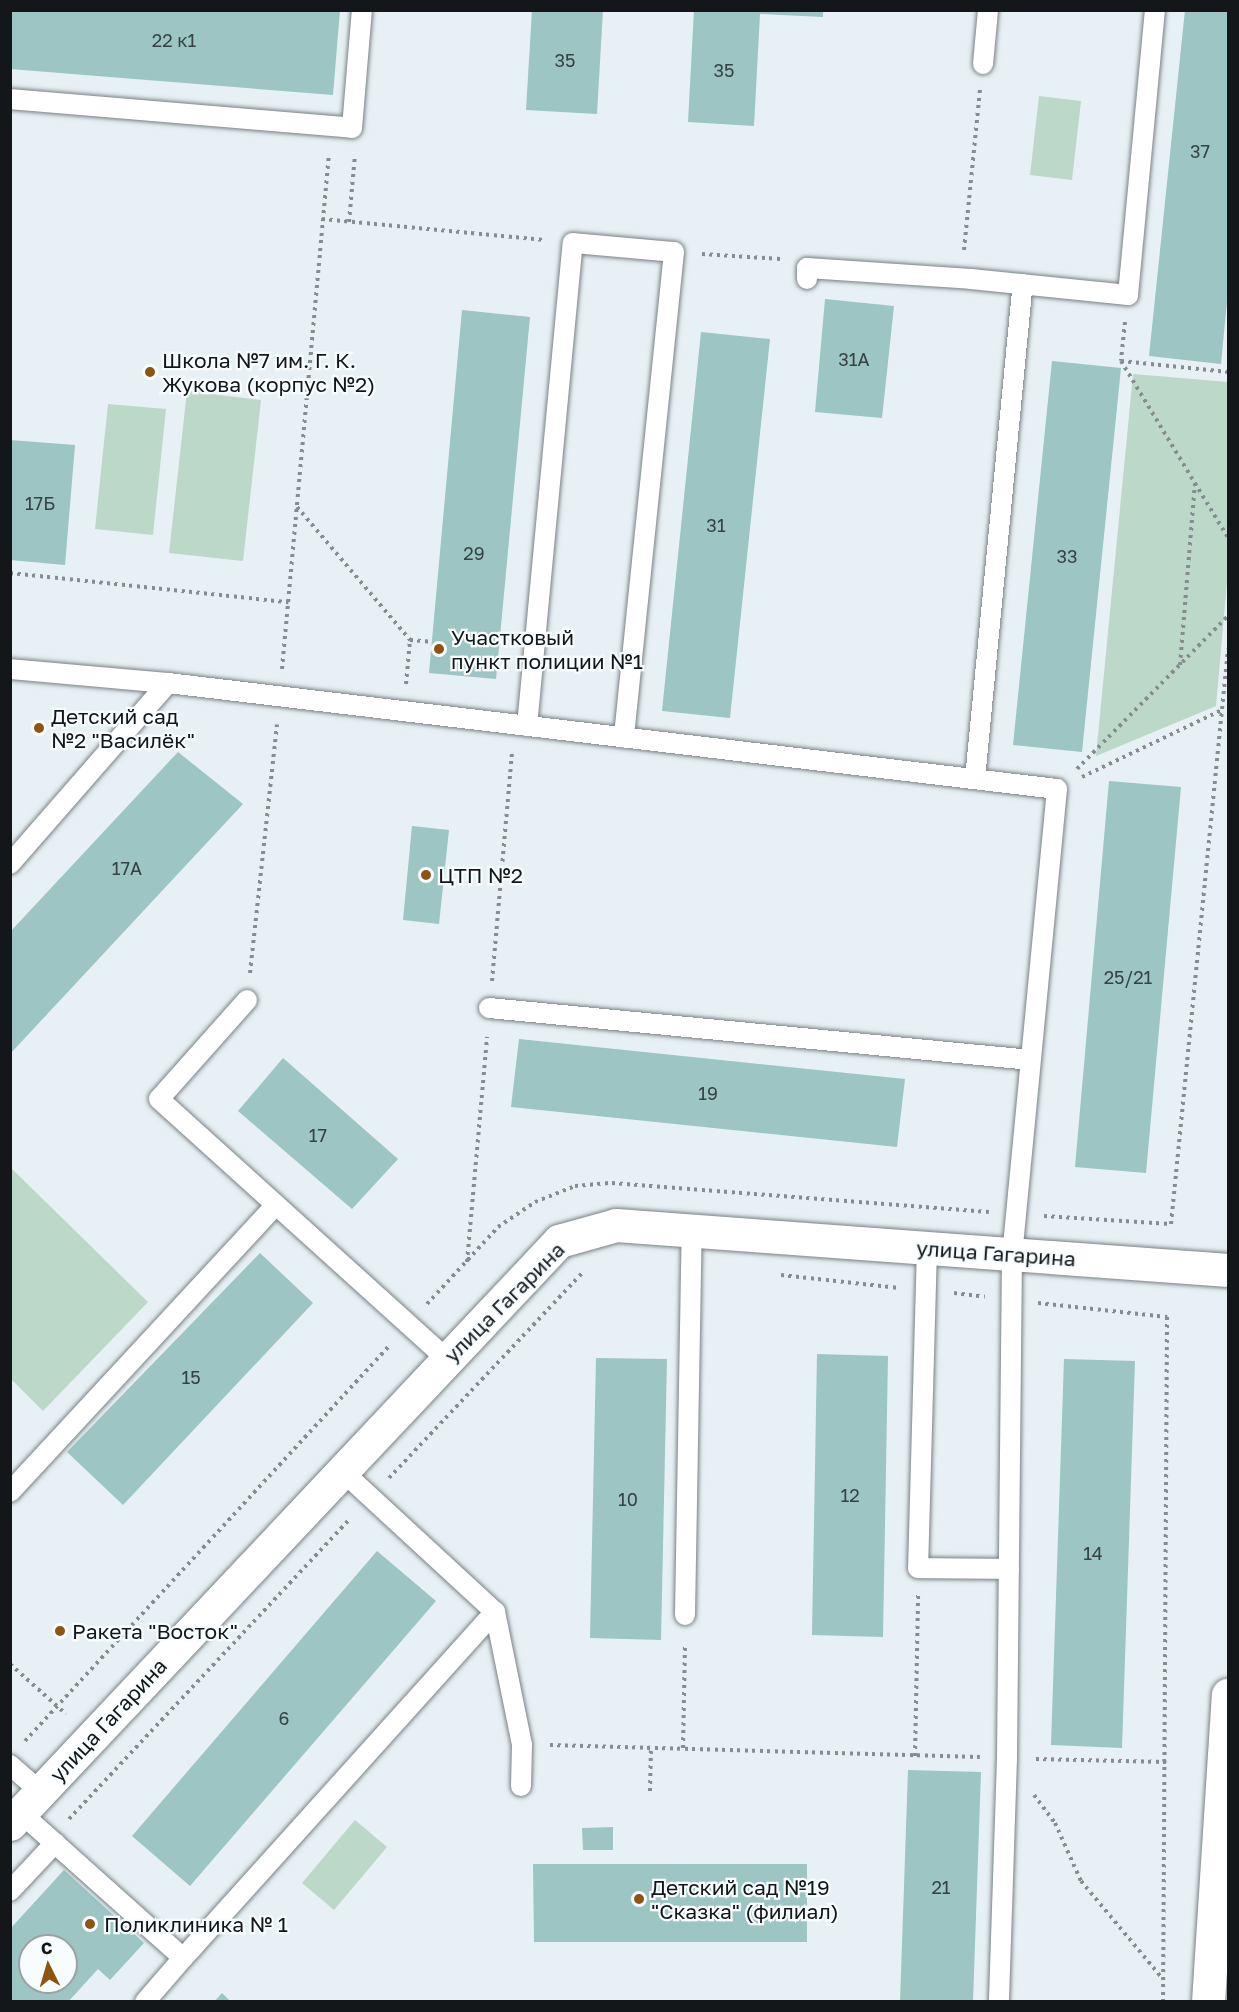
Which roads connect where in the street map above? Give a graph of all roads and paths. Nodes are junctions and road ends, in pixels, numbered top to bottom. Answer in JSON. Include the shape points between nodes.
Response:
{"nodes":[{"id":1,"x":362,"y":10,"type":"edge"},
{"id":2,"x":988,"y":10,"type":"edge"},
{"id":3,"x":1155,"y":10,"type":"edge"},
{"id":4,"x":983,"y":64,"type":"joint"},
{"id":5,"x":10,"y":99,"type":"edge"},
{"id":6,"x":332,"y":126,"type":"junction"},
{"id":7,"x":322,"y":219,"type":"junction"},
{"id":8,"x":573,"y":243,"type":"junction"},
{"id":9,"x":963,"y":260,"type":"dead end"},
{"id":10,"x":807,"y":279,"type":"dead end"},
{"id":11,"x":1023,"y":284,"type":"junction"},
{"id":12,"x":1128,"y":295,"type":"junction"},
{"id":13,"x":1121,"y":361,"type":"junction"},
{"id":14,"x":1228,"y":372,"type":"edge"},
{"id":15,"x":1195,"y":484,"type":"junction"},
{"id":16,"x":297,"y":507,"type":"junction"},
{"id":17,"x":1228,"y":538,"type":"edge"},
{"id":18,"x":10,"y":573,"type":"edge"},
{"id":19,"x":288,"y":602,"type":"junction"},
{"id":20,"x":1228,"y":616,"type":"edge"},
{"id":21,"x":410,"y":640,"type":"junction"},
{"id":22,"x":431,"y":642,"type":"dead end"},
{"id":23,"x":1228,"y":649,"type":"edge"},
{"id":24,"x":1180,"y":665,"type":"junction"},
{"id":25,"x":10,"y":669,"type":"edge"},
{"id":26,"x":168,"y":683,"type":"junction"},
{"id":27,"x":280,"y":696,"type":"junction"},
{"id":28,"x":1222,"y":710,"type":"junction"},
{"id":29,"x":403,"y":711,"type":"junction"},
{"id":30,"x":521,"y":725,"type":"junction"},
{"id":31,"x":624,"y":737,"type":"junction"},
{"id":32,"x":975,"y":780,"type":"junction"},
{"id":33,"x":1057,"y":789,"type":"junction"},
{"id":34,"x":10,"y":864,"type":"edge"},
{"id":35,"x":247,"y":1000,"type":"joint"},
{"id":36,"x":489,"y":1008,"type":"junction"},
{"id":37,"x":1031,"y":1060,"type":"junction"},
{"id":38,"x":276,"y":1205,"type":"junction"},
{"id":39,"x":1171,"y":1224,"type":"dead end"},
{"id":40,"x":692,"y":1230,"type":"junction"},
{"id":41,"x":927,"y":1248,"type":"junction"},
{"id":42,"x":1012,"y":1254,"type":"junction"},
{"id":43,"x":591,"y":1264,"type":"dead end"},
{"id":44,"x":1228,"y":1270,"type":"edge"},
{"id":45,"x":774,"y":1274,"type":"dead end"},
{"id":46,"x":926,"y":1290,"type":"junction"},
{"id":47,"x":1011,"y":1300,"type":"junction"},
{"id":48,"x":409,"y":1324,"type":"junction"},
{"id":49,"x":447,"y":1359,"type":"junction"},
{"id":50,"x":342,"y":1471,"type":"junction"},
{"id":51,"x":10,"y":1492,"type":"edge"},
{"id":52,"x":371,"y":1497,"type":"junction"},
{"id":53,"x":918,"y":1568,"type":"junction"},
{"id":54,"x":1009,"y":1569,"type":"junction"},
{"id":55,"x":495,"y":1612,"type":"junction"},
{"id":56,"x":685,"y":1615,"type":"joint"},
{"id":57,"x":1228,"y":1695,"type":"edge"},
{"id":58,"x":522,"y":1744,"type":"junction"},
{"id":59,"x":651,"y":1748,"type":"junction"},
{"id":60,"x":683,"y":1748,"type":"junction"},
{"id":61,"x":14,"y":1756,"type":"edge"},
{"id":62,"x":915,"y":1756,"type":"junction"},
{"id":63,"x":1007,"y":1758,"type":"junction"},
{"id":64,"x":1166,"y":1762,"type":"junction"},
{"id":65,"x":521,"y":1786,"type":"dead end"},
{"id":66,"x":650,"y":1791,"type":"dead end"},
{"id":67,"x":24,"y":1810,"type":"edge"},
{"id":68,"x":52,"y":1841,"type":"junction"},
{"id":69,"x":10,"y":1892,"type":"edge"},
{"id":70,"x":183,"y":1958,"type":"junction"},
{"id":71,"x":1164,"y":1980,"type":"junction"},
{"id":72,"x":145,"y":2001,"type":"edge"},
{"id":73,"x":999,"y":2001,"type":"edge"},
{"id":74,"x":1163,"y":2001,"type":"edge"},
{"id":75,"x":1209,"y":2001,"type":"edge"}],
"edges":[{"from":1,"to":6,"type":"lane","via":[[352,128]]},
{"from":2,"to":4,"type":"lane"},
{"from":3,"to":12,"type":"lane"},
{"from":4,"to":9,"type":"path"},
{"from":5,"to":6,"type":"lane"},
{"from":6,"to":7,"type":"path"},
{"from":7,"to":8,"type":"path"},
{"from":7,"to":16,"type":"path"},
{"from":8,"to":30,"type":"lane"},
{"from":8,"to":31,"type":"lane","via":[[674,252]]},
{"from":10,"to":11,"type":"lane","via":[[807,268],[913,282]]},
{"from":11,"to":12,"type":"lane"},
{"from":11,"to":32,"type":"lane"},
{"from":12,"to":13,"type":"path"},
{"from":13,"to":14,"type":"path"},
{"from":13,"to":15,"type":"path"},
{"from":15,"to":17,"type":"path"},
{"from":15,"to":24,"type":"path"},
{"from":16,"to":19,"type":"path"},
{"from":16,"to":21,"type":"path"},
{"from":18,"to":19,"type":"path"},
{"from":19,"to":27,"type":"path"},
{"from":20,"to":24,"type":"path"},
{"from":21,"to":22,"type":"path"},
{"from":21,"to":29,"type":"path"},
{"from":23,"to":28,"type":"path"},
{"from":24,"to":33,"type":"path"},
{"from":25,"to":26,"type":"lane"},
{"from":26,"to":27,"type":"lane"},
{"from":26,"to":34,"type":"lane"},
{"from":27,"to":29,"type":"lane"},
{"from":27,"to":35,"type":"path"},
{"from":28,"to":33,"type":"path"},
{"from":28,"to":39,"type":"path"},
{"from":29,"to":30,"type":"lane"},
{"from":30,"to":31,"type":"lane"},
{"from":30,"to":36,"type":"path"},
{"from":31,"to":32,"type":"lane"},
{"from":32,"to":33,"type":"lane"},
{"from":33,"to":37,"type":"lane"},
{"from":35,"to":38,"type":"lane","via":[[159,1099]]},
{"from":36,"to":37,"type":"lane"},
{"from":36,"to":48,"type":"path","via":[[467,1263]]},
{"from":37,"to":42,"type":"lane"},
{"from":38,"to":48,"type":"lane"},
{"from":38,"to":51,"type":"lane"},
{"from":40,"to":41,"type":"street","name":"улица Гагарина"},
{"from":40,"to":49,"type":"street","name":"улица Гагарина","via":[[616,1225],[560,1241]]},
{"from":40,"to":56,"type":"lane"},
{"from":41,"to":42,"type":"street","name":"улица Гагарина"},
{"from":41,"to":46,"type":"lane"},
{"from":42,"to":44,"type":"street","name":"улица Гагарина"},
{"from":42,"to":47,"type":"lane"},
{"from":43,"to":52,"type":"path"},
{"from":45,"to":46,"type":"path"},
{"from":46,"to":47,"type":"path"},
{"from":46,"to":53,"type":"lane"},
{"from":47,"to":54,"type":"lane"},
{"from":47,"to":64,"type":"path","via":[[1167,1317]]},
{"from":48,"to":49,"type":"lane"},
{"from":48,"to":61,"type":"path"},
{"from":49,"to":50,"type":"street","name":"улица Гагарина"},
{"from":50,"to":52,"type":"lane"},
{"from":50,"to":67,"type":"street","name":"улица Гагарина"},
{"from":52,"to":55,"type":"lane"},
{"from":52,"to":68,"type":"path"},
{"from":53,"to":54,"type":"lane"},
{"from":53,"to":62,"type":"path"},
{"from":54,"to":63,"type":"lane"},
{"from":55,"to":58,"type":"lane"},
{"from":55,"to":70,"type":"lane"},
{"from":56,"to":60,"type":"path"},
{"from":57,"to":75,"type":"street"},
{"from":58,"to":59,"type":"path"},
{"from":58,"to":65,"type":"lane"},
{"from":59,"to":60,"type":"path"},
{"from":59,"to":66,"type":"path"},
{"from":60,"to":62,"type":"path"},
{"from":61,"to":67,"type":"lane"},
{"from":62,"to":63,"type":"path"},
{"from":63,"to":64,"type":"path"},
{"from":63,"to":71,"type":"path","via":[[1055,1823],[1081,1881]]},
{"from":63,"to":73,"type":"lane"},
{"from":64,"to":71,"type":"path"},
{"from":67,"to":68,"type":"lane"},
{"from":68,"to":69,"type":"lane"},
{"from":68,"to":70,"type":"lane"},
{"from":70,"to":72,"type":"lane"},
{"from":71,"to":74,"type":"path"}]}
